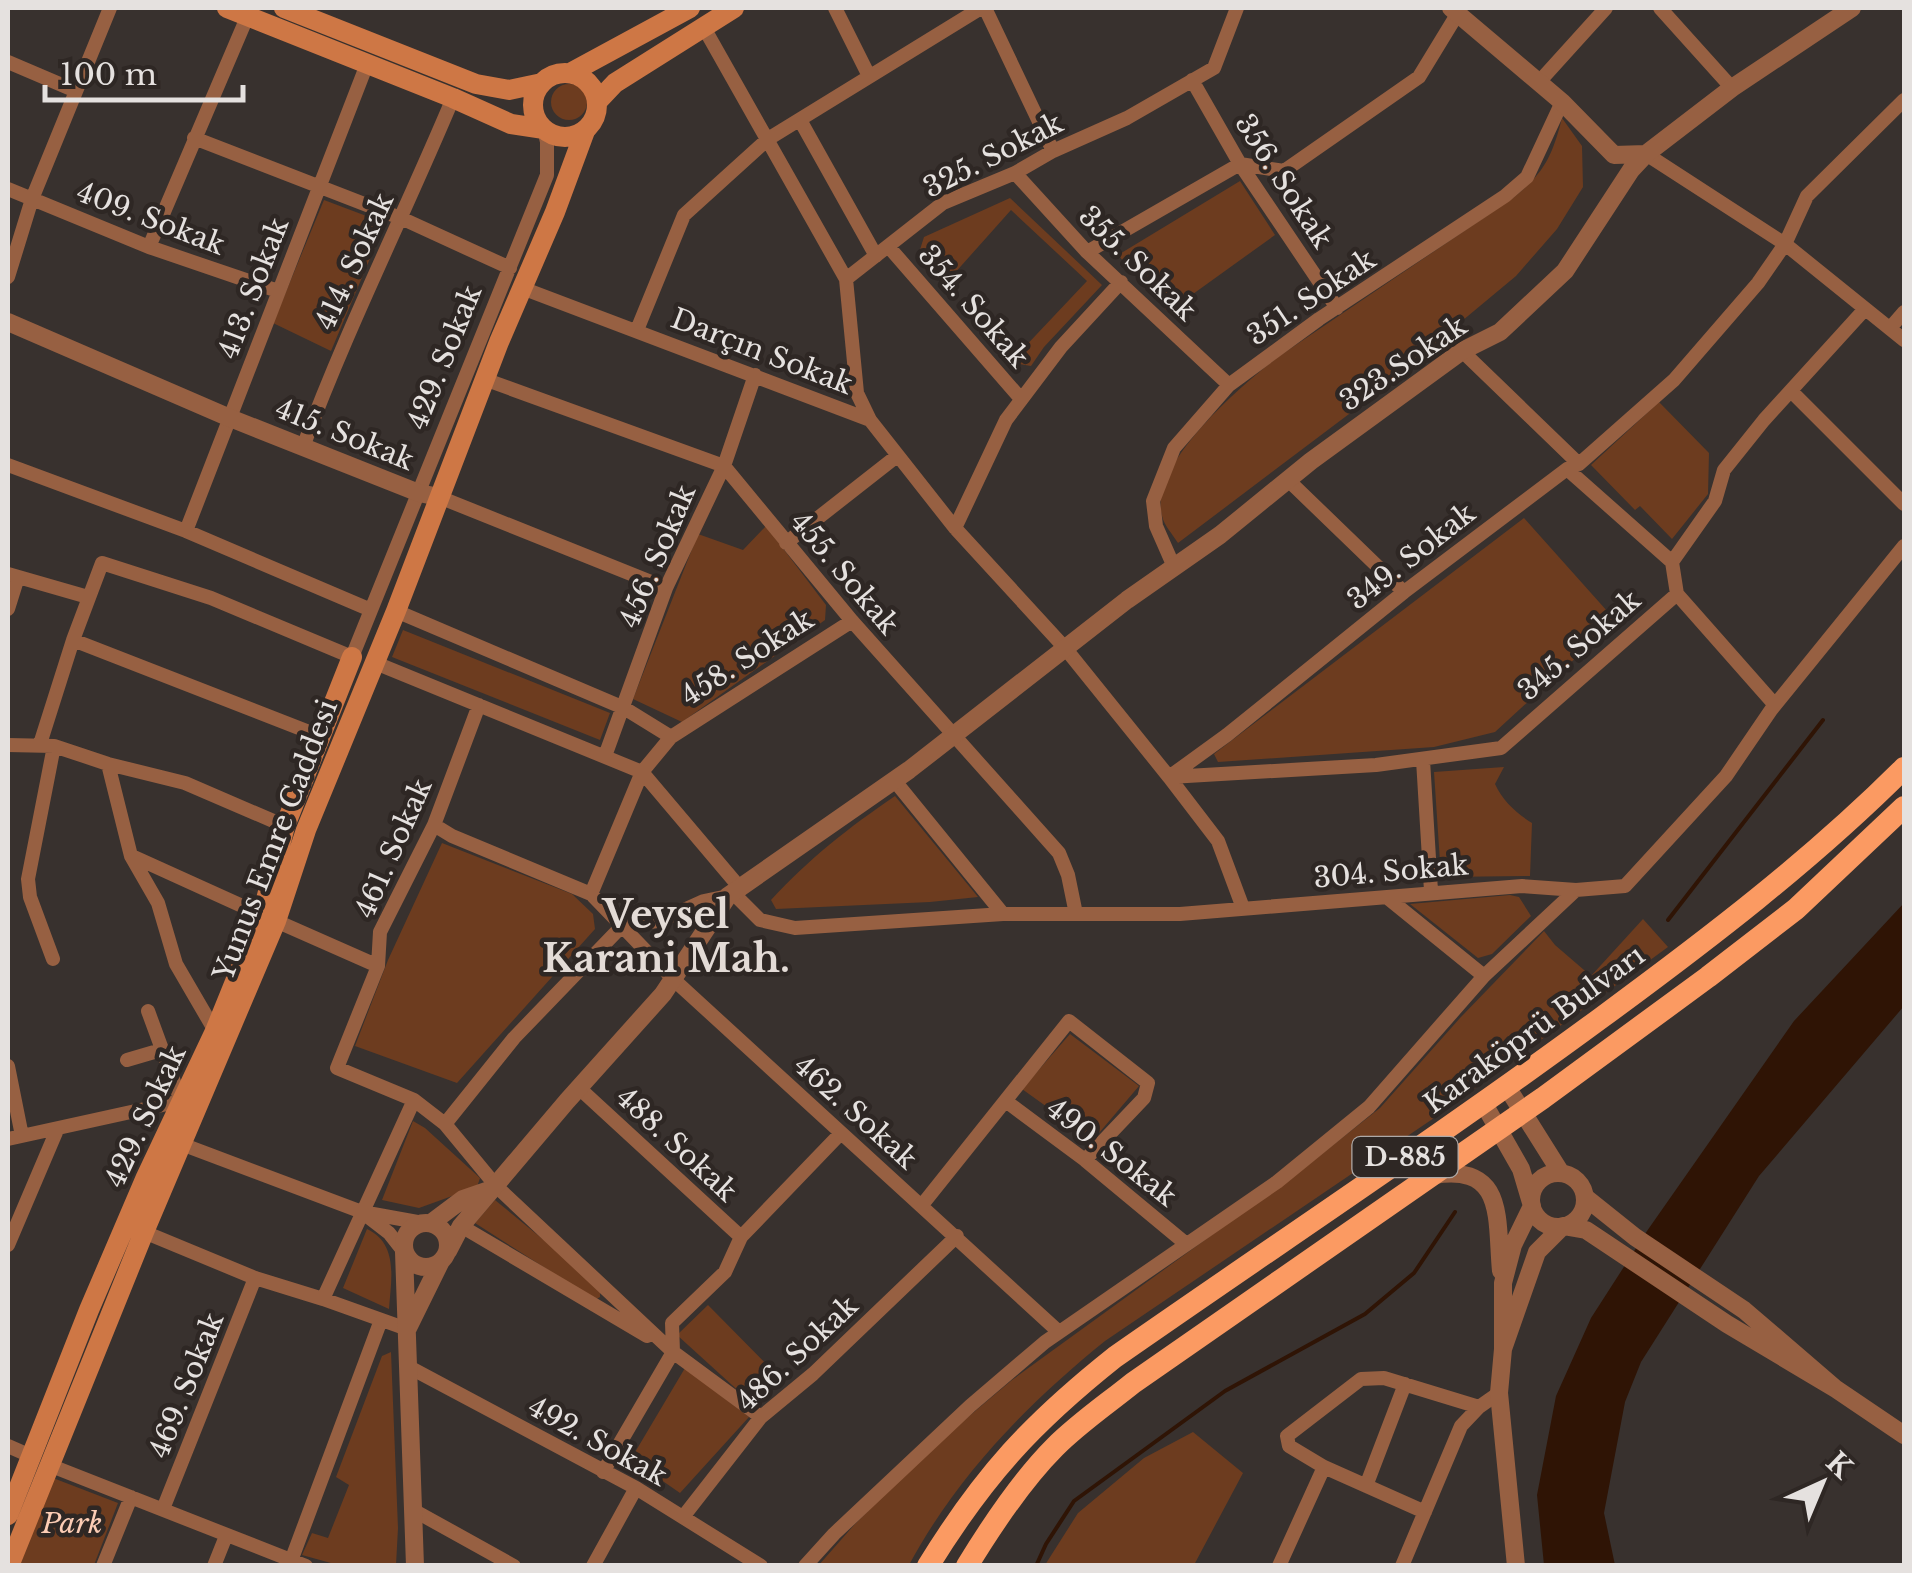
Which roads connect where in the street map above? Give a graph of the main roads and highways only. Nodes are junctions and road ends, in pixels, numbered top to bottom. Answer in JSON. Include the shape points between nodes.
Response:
{"nodes":[{"id":1,"x":228,"y":8,"type":"edge"},
{"id":2,"x":284,"y":8,"type":"edge"},
{"id":3,"x":690,"y":8,"type":"edge"},
{"id":4,"x":734,"y":8,"type":"edge"},
{"id":5,"x":332,"y":16,"type":"edge"},
{"id":6,"x":570,"y":73,"type":"junction"},
{"id":7,"x":542,"y":83,"type":"junction"},
{"id":8,"x":598,"y":101,"type":"junction"},
{"id":9,"x":544,"y":129,"type":"junction"},
{"id":10,"x":585,"y":131,"type":"junction"},
{"id":11,"x":362,"y":660,"type":"junction"},
{"id":12,"x":1904,"y":768,"type":"edge"},
{"id":13,"x":1904,"y":807,"type":"edge"},
{"id":14,"x":269,"y":918,"type":"junction"},
{"id":15,"x":174,"y":1142,"type":"junction"},
{"id":16,"x":41,"y":1461,"type":"junction"},
{"id":17,"x":8,"y":1516,"type":"edge"},
{"id":18,"x":9,"y":1566,"type":"edge"},
{"id":19,"x":928,"y":1566,"type":"edge"},
{"id":20,"x":966,"y":1566,"type":"edge"}],
"edges":[{"from":1,"to":9,"type":"main road","via":[[511,124]]},
{"from":2,"to":5,"type":"main road"},
{"from":3,"to":6,"type":"main road"},
{"from":4,"to":8,"type":"main road","via":[[614,83]]},
{"from":5,"to":7,"type":"main road","via":[[476,84],[509,90]]},
{"from":6,"to":7,"type":"main road"},
{"from":6,"to":8,"type":"main road","via":[[588,82]]},
{"from":7,"to":9,"type":"main road","via":[[533,101]]},
{"from":8,"to":10,"type":"main road"},
{"from":9,"to":10,"type":"main road","via":[[564,138]]},
{"from":10,"to":11,"type":"main road","name":"Yunus Emre Caddesi","via":[[556,212],[429,495],[396,611]]},
{"from":11,"to":14,"type":"main road","name":"Yunus Emre Caddesi"},
{"from":11,"to":14,"type":"main road","name":"429. Sokak","via":[[285,826]]},
{"from":12,"to":19,"type":"highway","name":"Karaköprü Bulvarı","number":"D-885","via":[[1778,884],[1484,1104],[1064,1398],[981,1486]]},
{"from":13,"to":20,"type":"highway","number":"D-885","via":[[1796,908],[1708,977],[1084,1422],[1030,1476]]},
{"from":14,"to":15,"type":"main road","name":"Yunus Emre Caddesi"},
{"from":14,"to":15,"type":"main road","name":"429. Sokak","via":[[181,1102]]},
{"from":15,"to":16,"type":"main road","name":"Yunus Emre Caddesi","via":[[144,1232]]},
{"from":15,"to":16,"type":"main road","name":"429. Sokak","via":[[146,1176],[89,1310]]},
{"from":16,"to":17,"type":"main road","name":"429. Sokak"},
{"from":16,"to":18,"type":"main road","name":"Yunus Emre Caddesi"}]}
